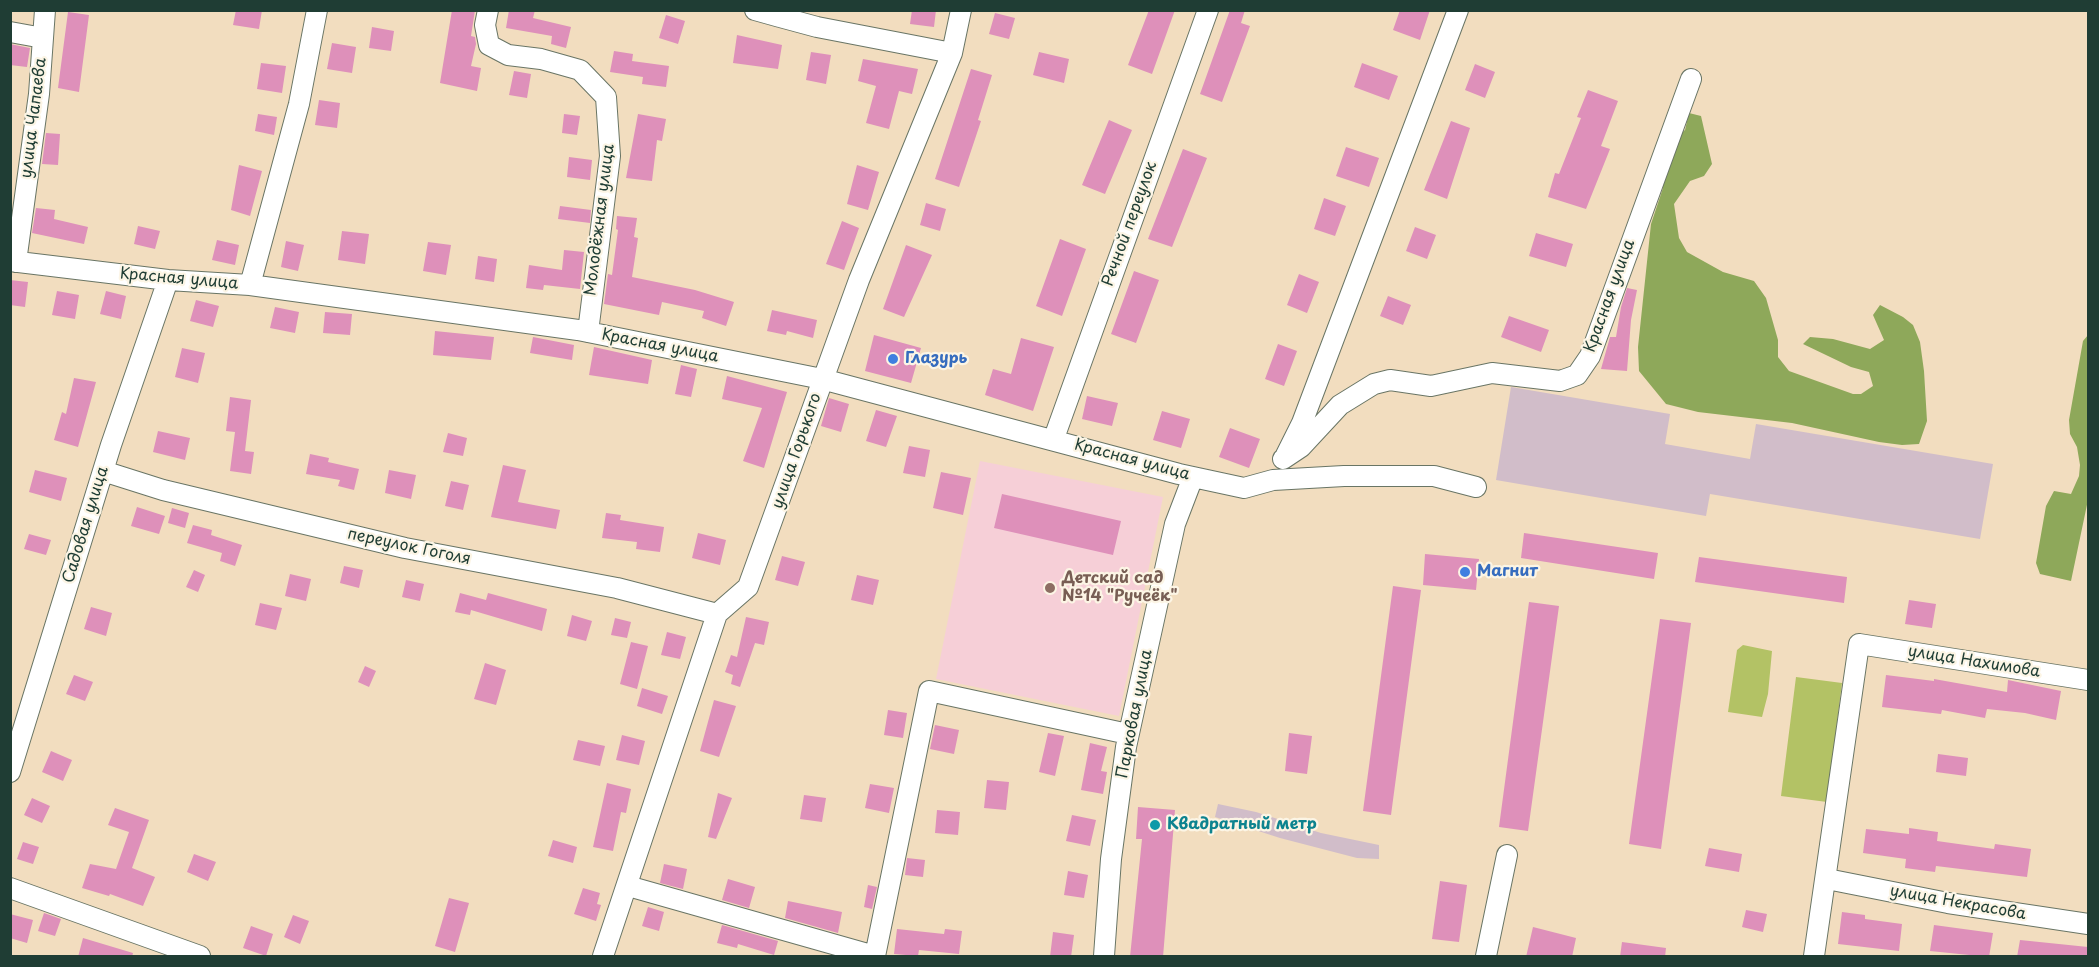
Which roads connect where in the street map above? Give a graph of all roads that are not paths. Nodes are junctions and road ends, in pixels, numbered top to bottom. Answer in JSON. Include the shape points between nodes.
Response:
{"nodes":[{"id":1,"x":45,"y":10,"type":"edge"},
{"id":2,"x":317,"y":10,"type":"edge"},
{"id":3,"x":488,"y":10,"type":"edge"},
{"id":4,"x":755,"y":10,"type":"edge"},
{"id":5,"x":962,"y":10,"type":"edge"},
{"id":6,"x":1208,"y":10,"type":"edge"},
{"id":7,"x":1458,"y":10,"type":"edge"},
{"id":8,"x":779,"y":14,"type":"edge"},
{"id":9,"x":10,"y":32,"type":"edge"},
{"id":10,"x":43,"y":38,"type":"junction"},
{"id":11,"x":952,"y":53,"type":"junction"},
{"id":12,"x":1691,"y":79,"type":"dead end"},
{"id":13,"x":13,"y":261,"type":"edge"},
{"id":14,"x":168,"y":280,"type":"junction"},
{"id":15,"x":250,"y":285,"type":"junction"},
{"id":16,"x":588,"y":332,"type":"junction"},
{"id":17,"x":822,"y":379,"type":"junction"},
{"id":18,"x":1054,"y":438,"type":"junction"},
{"id":19,"x":1284,"y":459,"type":"junction"},
{"id":20,"x":104,"y":471,"type":"junction"},
{"id":21,"x":1193,"y":477,"type":"junction"},
{"id":22,"x":1273,"y":480,"type":"junction"},
{"id":23,"x":1476,"y":487,"type":"dead end"},
{"id":24,"x":717,"y":614,"type":"junction"},
{"id":25,"x":2088,"y":680,"type":"edge"},
{"id":26,"x":1128,"y":734,"type":"junction"},
{"id":27,"x":10,"y":772,"type":"edge"},
{"id":28,"x":1507,"y":855,"type":"dead end"},
{"id":29,"x":1827,"y":879,"type":"junction"},
{"id":30,"x":628,"y":886,"type":"junction"},
{"id":31,"x":10,"y":888,"type":"edge"},
{"id":32,"x":2088,"y":924,"type":"edge"},
{"id":33,"x":875,"y":956,"type":"edge"},
{"id":34,"x":200,"y":957,"type":"edge"},
{"id":35,"x":603,"y":957,"type":"edge"},
{"id":36,"x":1104,"y":957,"type":"edge"},
{"id":37,"x":1486,"y":957,"type":"edge"},
{"id":38,"x":1814,"y":957,"type":"edge"}],
"edges":[{"from":1,"to":10,"type":"street","name":"улица Чапаева"},
{"from":2,"to":15,"type":"street","via":[[299,104]]},
{"from":3,"to":16,"type":"street","name":"Молодёжная улица","via":[[484,25],[489,45],[508,55],[580,70],[606,98],[610,156]]},
{"from":4,"to":8,"type":"street"},
{"from":5,"to":11,"type":"street","name":"улица Горького"},
{"from":6,"to":18,"type":"street","name":"Речной переулок"},
{"from":7,"to":19,"type":"street","name":"Красная улица","via":[[1302,423]]},
{"from":8,"to":11,"type":"street"},
{"from":9,"to":10,"type":"street"},
{"from":10,"to":13,"type":"street","name":"улица Чапаева","via":[[39,94]]},
{"from":11,"to":17,"type":"street","name":"улица Горького"},
{"from":12,"to":19,"type":"street","name":"Красная улица","via":[[1590,356],[1577,375],[1560,381],[1492,373],[1431,386],[1390,380],[1374,384],[1340,405],[1301,447]]},
{"from":13,"to":14,"type":"street","name":"Красная улица"},
{"from":14,"to":15,"type":"street","name":"Красная улица"},
{"from":14,"to":20,"type":"street","name":"Садовая улица"},
{"from":15,"to":16,"type":"street","name":"Красная улица"},
{"from":16,"to":17,"type":"street","name":"Красная улица"},
{"from":17,"to":18,"type":"street","name":"Красная улица"},
{"from":17,"to":24,"type":"street","name":"улица Горького","via":[[748,587]]},
{"from":18,"to":21,"type":"street","name":"Красная улица"},
{"from":19,"to":22,"type":"street","name":"Красная улица"},
{"from":20,"to":24,"type":"street","name":"переулок Гоголя","via":[[163,490],[405,548],[617,588]]},
{"from":20,"to":27,"type":"street","name":"Садовая улица"},
{"from":21,"to":22,"type":"street","name":"Красная улица","via":[[1244,488]]},
{"from":21,"to":26,"type":"street","name":"Парковая улица","via":[[1175,524]]},
{"from":22,"to":23,"type":"street","via":[[1434,476]]},
{"from":24,"to":30,"type":"street"},
{"from":25,"to":29,"type":"street","name":"улица Нахимова","via":[[1859,644]]},
{"from":26,"to":33,"type":"street","via":[[929,691]]},
{"from":26,"to":36,"type":"street","name":"Парковая улица","via":[[1111,859]]},
{"from":28,"to":37,"type":"street"},
{"from":29,"to":32,"type":"street","name":"улица Некрасова","via":[[1948,903]]},
{"from":29,"to":38,"type":"street"},
{"from":30,"to":33,"type":"street"},
{"from":30,"to":35,"type":"street"},
{"from":31,"to":34,"type":"street"}]}
